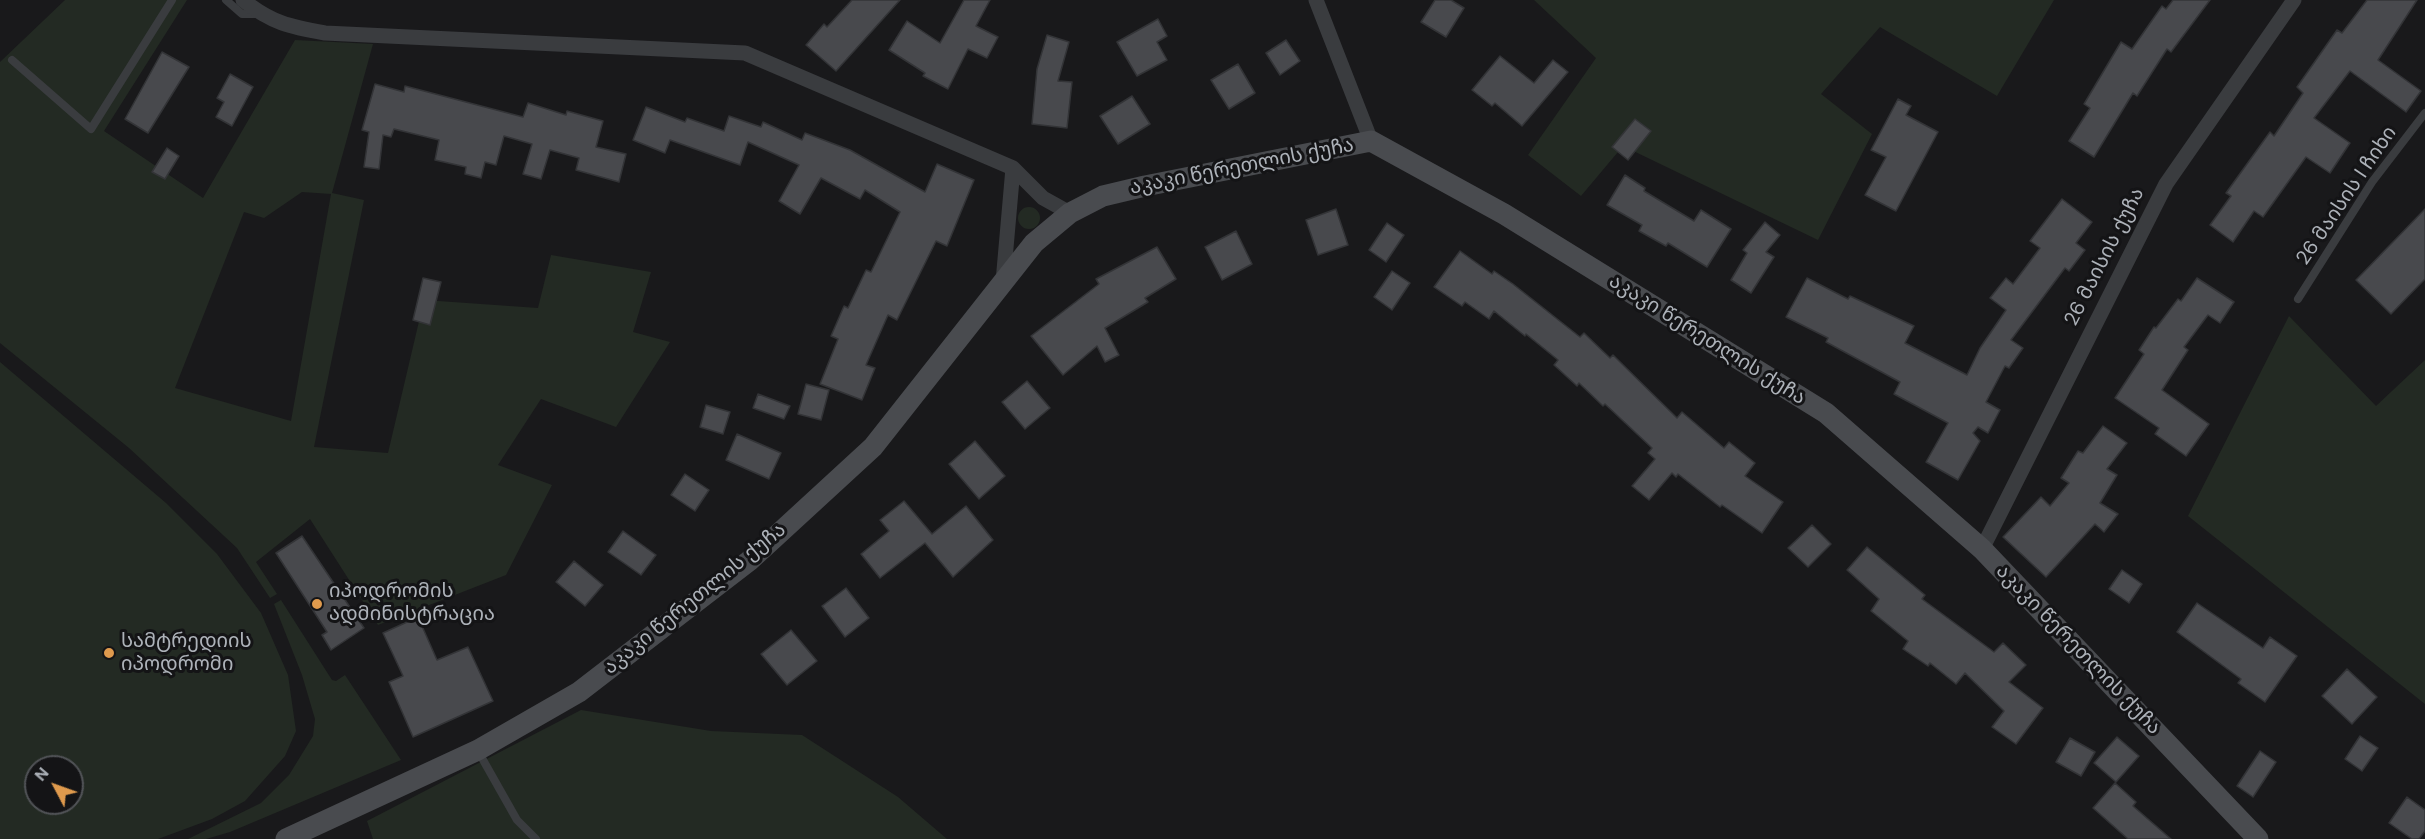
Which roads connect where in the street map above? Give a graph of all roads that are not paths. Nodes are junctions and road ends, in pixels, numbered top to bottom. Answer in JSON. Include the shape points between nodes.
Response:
{"nodes":[{"id":1,"x":172,"y":0,"type":"edge"},
{"id":2,"x":226,"y":0,"type":"edge"},
{"id":3,"x":243,"y":0,"type":"edge"},
{"id":4,"x":1316,"y":0,"type":"edge"},
{"id":5,"x":2294,"y":0,"type":"edge"},
{"id":6,"x":260,"y":14,"type":"junction"},
{"id":7,"x":12,"y":60,"type":"dead end"},
{"id":8,"x":2425,"y":113,"type":"edge"},
{"id":9,"x":1371,"y":141,"type":"junction"},
{"id":10,"x":1013,"y":168,"type":"junction"},
{"id":11,"x":1070,"y":213,"type":"junction"},
{"id":12,"x":1003,"y":283,"type":"junction"},
{"id":13,"x":2298,"y":299,"type":"dead end"},
{"id":14,"x":1982,"y":549,"type":"junction"},
{"id":15,"x":478,"y":750,"type":"junction"},
{"id":16,"x":286,"y":839,"type":"edge"},
{"id":17,"x":536,"y":839,"type":"edge"},
{"id":18,"x":2258,"y":839,"type":"edge"}],
"edges":[{"from":1,"to":7,"type":"lane","via":[[91,129]]},
{"from":2,"to":6,"type":"lane","via":[[242,14]]},
{"from":3,"to":6,"type":"street"},
{"from":4,"to":9,"type":"street"},
{"from":5,"to":14,"type":"street","name":"26 მაისის ქუჩა","via":[[2166,184]]},
{"from":6,"to":10,"type":"street","via":[[291,27],[325,33],[745,53]]},
{"from":8,"to":13,"type":"lane","name":"26 მაისის I ჩიხი","via":[[2372,182]]},
{"from":9,"to":11,"type":"street","name":"აკაკი წერეთლის ქუჩა","via":[[1103,196]]},
{"from":9,"to":14,"type":"street","name":"აკაკი წერეთლის ქუჩა","via":[[1504,214],[1826,413]]},
{"from":10,"to":11,"type":"street","via":[[1043,198]]},
{"from":10,"to":12,"type":"street"},
{"from":11,"to":12,"type":"street","name":"აკაკი წერეთლის ქუჩა","via":[[1034,243]]},
{"from":12,"to":15,"type":"street","name":"აკაკი წერეთლის ქუჩა","via":[[873,447],[749,561],[579,692]]},
{"from":14,"to":18,"type":"street","name":"აკაკი წერეთლის ქუჩა"},
{"from":15,"to":16,"type":"street","name":"აკაკი წერეთლის ქუჩა"},
{"from":15,"to":17,"type":"lane","via":[[517,820]]}]}
